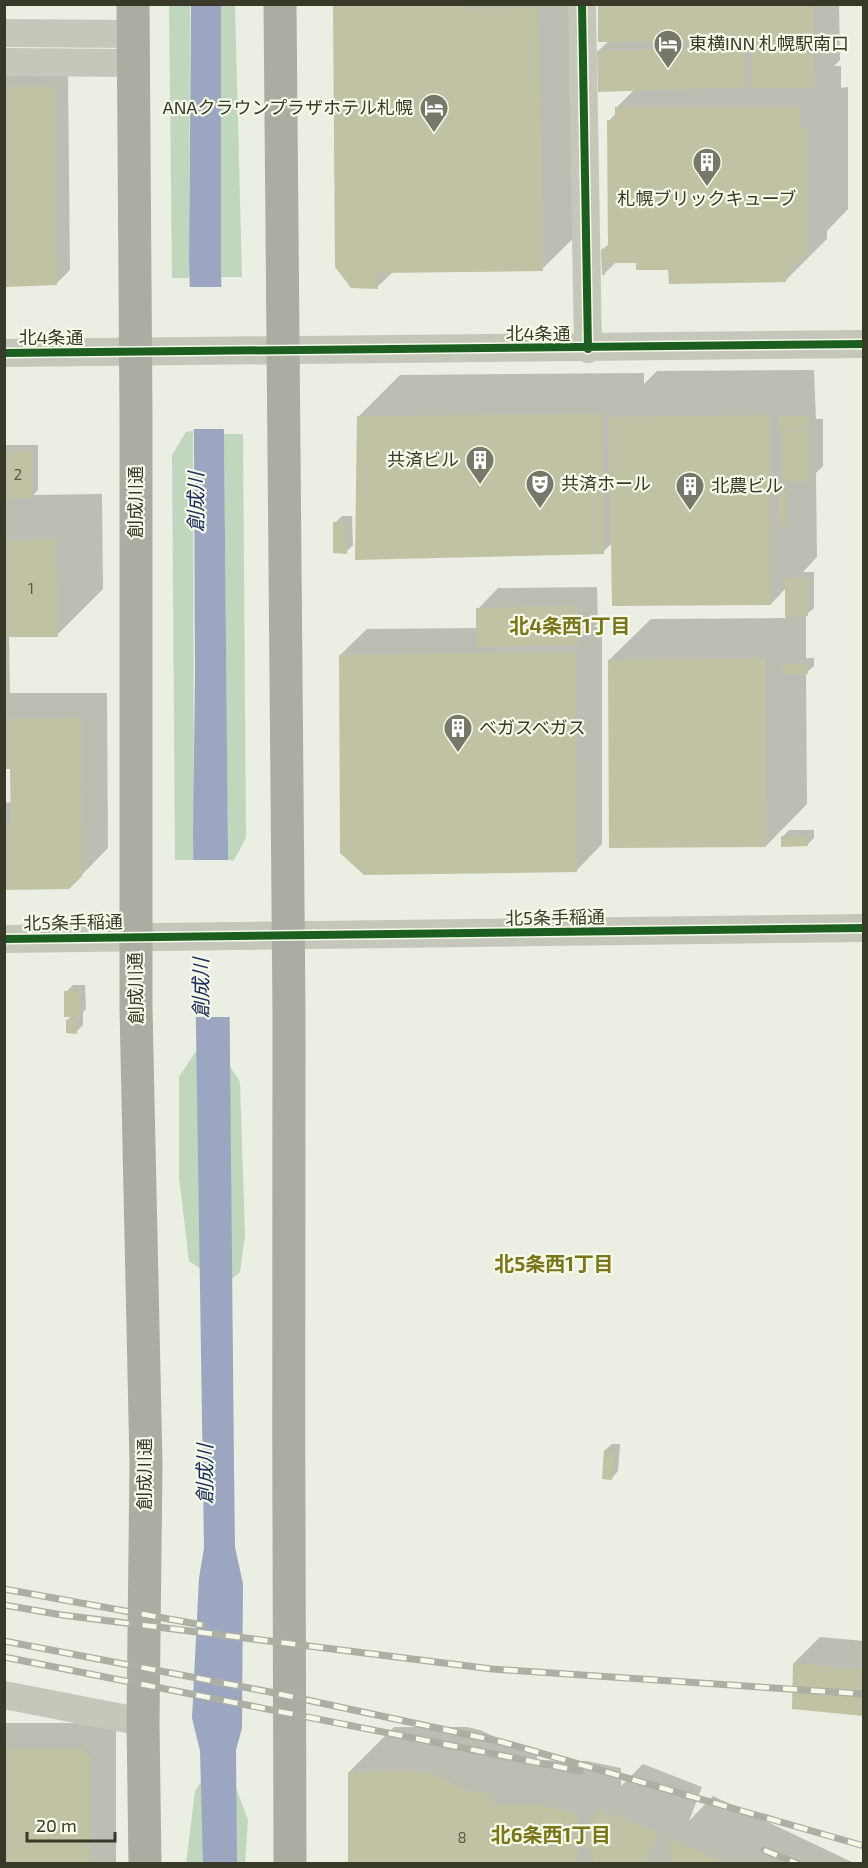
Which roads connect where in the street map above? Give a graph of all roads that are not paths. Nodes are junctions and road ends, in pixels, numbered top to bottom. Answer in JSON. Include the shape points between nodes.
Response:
{"nodes":[{"id":1,"x":280,"y":4,"type":"edge"},
{"id":2,"x":582,"y":4,"type":"edge"},
{"id":3,"x":4,"y":33,"type":"edge"},
{"id":4,"x":133,"y":34,"type":"edge"},
{"id":5,"x":4,"y":62,"type":"edge"},
{"id":6,"x":864,"y":344,"type":"edge"},
{"id":7,"x":588,"y":348,"type":"junction"},
{"id":8,"x":285,"y":350,"type":"junction"},
{"id":9,"x":135,"y":352,"type":"junction"},
{"id":10,"x":4,"y":353,"type":"edge"},
{"id":11,"x":864,"y":928,"type":"edge"},
{"id":12,"x":288,"y":936,"type":"junction"},
{"id":13,"x":136,"y":937,"type":"junction"},
{"id":14,"x":4,"y":939,"type":"edge"},
{"id":15,"x":4,"y":1695,"type":"edge"},
{"id":16,"x":143,"y":1722,"type":"junction"},
{"id":17,"x":145,"y":1863,"type":"edge"},
{"id":18,"x":290,"y":1863,"type":"edge"}],
"edges":[{"from":1,"to":8,"type":"highway"},
{"from":2,"to":7,"type":"street"},
{"from":3,"to":4,"type":"street"},
{"from":4,"to":5,"type":"street"},
{"from":4,"to":9,"type":"highway","name":"創成川通"},
{"from":6,"to":7,"type":"street","name":"北4条通"},
{"from":7,"to":8,"type":"street","name":"北4条通"},
{"from":8,"to":9,"type":"street","name":"北4条通"},
{"from":8,"to":12,"type":"highway"},
{"from":9,"to":10,"type":"street","name":"北4条通"},
{"from":9,"to":13,"type":"highway","name":"創成川通"},
{"from":11,"to":12,"type":"street","name":"北5条手稲通"},
{"from":12,"to":13,"type":"street","name":"北5条手稲通"},
{"from":12,"to":18,"type":"highway"},
{"from":13,"to":14,"type":"street","name":"北5条手稲通"},
{"from":13,"to":16,"type":"highway","name":"創成川通","via":[[146,1464]]},
{"from":15,"to":16,"type":"street"},
{"from":16,"to":17,"type":"highway","name":"創成川通"}]}
